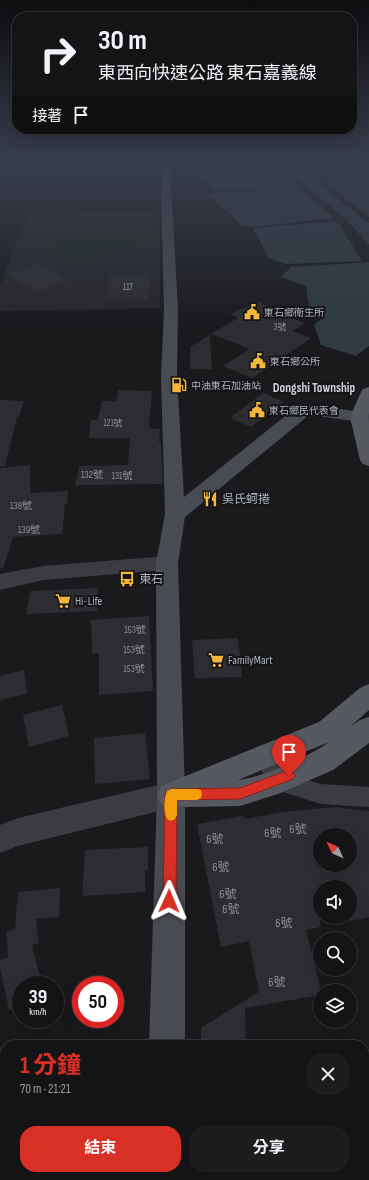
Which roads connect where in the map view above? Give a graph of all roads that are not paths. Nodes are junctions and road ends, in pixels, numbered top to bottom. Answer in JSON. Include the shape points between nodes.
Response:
{"nodes":[{"id":1,"x":167,"y":217,"type":"edge"},
{"id":2,"x":369,"y":392,"type":"edge"},
{"id":3,"x":364,"y":418,"type":"edge"},
{"id":4,"x":369,"y":460,"type":"edge"},
{"id":5,"x":175,"y":514,"type":"junction"},
{"id":6,"x":167,"y":562,"type":"junction"},
{"id":7,"x":0,"y":582,"type":"edge"},
{"id":8,"x":369,"y":695,"type":"edge"},
{"id":9,"x":369,"y":728,"type":"edge"},
{"id":10,"x":265,"y":757,"type":"junction"},
{"id":11,"x":278,"y":781,"type":"junction"},
{"id":12,"x":171,"y":795,"type":"junction"},
{"id":13,"x":369,"y":797,"type":"edge"},
{"id":14,"x":0,"y":839,"type":"edge"},
{"id":15,"x":167,"y":1040,"type":"edge"}],
"edges":[{"from":1,"to":5,"type":"main road","via":[[171,309],[169,377]]},
{"from":2,"to":3,"type":"main road"},
{"from":3,"to":4,"type":"main road"},
{"from":3,"to":5,"type":"main road","via":[[305,409]]},
{"from":5,"to":6,"type":"main road"},
{"from":6,"to":7,"type":"street","via":[[43,573]]},
{"from":6,"to":12,"type":"main road"},
{"from":8,"to":10,"type":"main road","via":[[328,730]]},
{"from":9,"to":11,"type":"main road","via":[[323,761]]},
{"from":10,"to":11,"type":"street"},
{"from":10,"to":12,"type":"main road"},
{"from":11,"to":12,"type":"main road","via":[[240,793]]},
{"from":11,"to":13,"type":"street","via":[[321,794]]},
{"from":12,"to":14,"type":"street","via":[[18,832]]},
{"from":12,"to":15,"type":"main road"}]}
